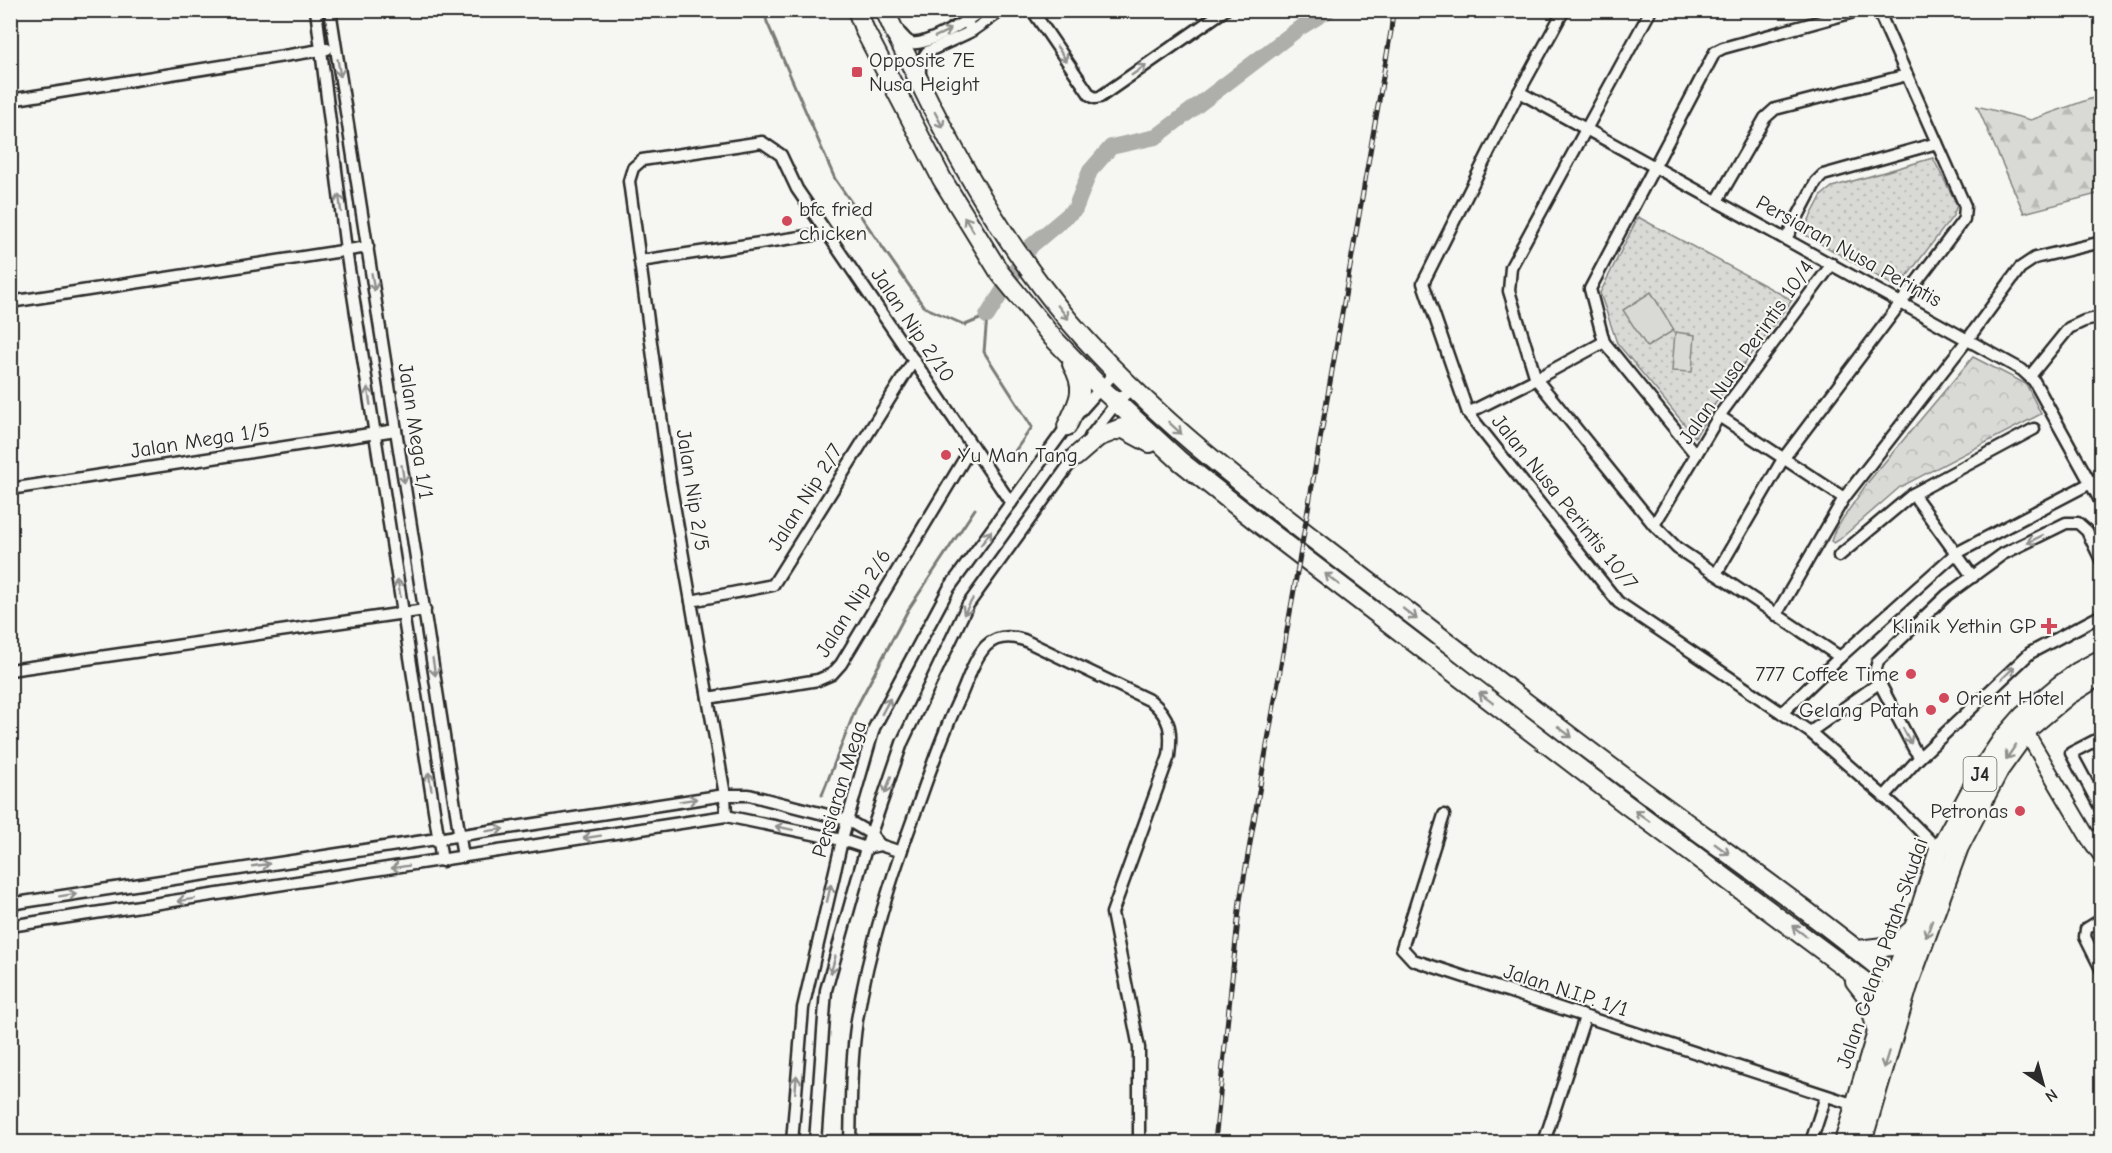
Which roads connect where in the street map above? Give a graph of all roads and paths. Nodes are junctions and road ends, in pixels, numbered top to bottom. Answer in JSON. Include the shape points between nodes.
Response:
{"nodes":[{"id":1,"x":316,"y":10,"type":"edge"},
{"id":2,"x":330,"y":10,"type":"edge"},
{"id":3,"x":857,"y":10,"type":"edge"},
{"id":4,"x":961,"y":10,"type":"edge"},
{"id":5,"x":983,"y":10,"type":"edge"},
{"id":6,"x":1002,"y":10,"type":"edge"},
{"id":7,"x":1225,"y":10,"type":"edge"},
{"id":8,"x":1564,"y":10,"type":"edge"},
{"id":9,"x":1651,"y":10,"type":"edge"},
{"id":10,"x":1861,"y":10,"type":"edge"},
{"id":11,"x":1878,"y":10,"type":"edge"},
{"id":12,"x":1034,"y":11,"type":"edge"},
{"id":13,"x":886,"y":14,"type":"edge"},
{"id":14,"x":969,"y":26,"type":"junction"},
{"id":15,"x":336,"y":46,"type":"junction"},
{"id":16,"x":321,"y":50,"type":"junction"},
{"id":17,"x":1907,"y":75,"type":"junction"},
{"id":18,"x":920,"y":82,"type":"junction"},
{"id":19,"x":1519,"y":92,"type":"junction"},
{"id":20,"x":10,"y":100,"type":"edge"},
{"id":21,"x":1587,"y":129,"type":"junction"},
{"id":22,"x":1937,"y":143,"type":"junction"},
{"id":23,"x":1654,"y":166,"type":"junction"},
{"id":24,"x":633,"y":168,"type":"joint"},
{"id":25,"x":1717,"y":201,"type":"junction"},
{"id":26,"x":827,"y":233,"type":"junction"},
{"id":27,"x":1786,"y":239,"type":"junction"},
{"id":28,"x":2102,"y":242,"type":"edge"},
{"id":29,"x":368,"y":247,"type":"junction"},
{"id":30,"x":346,"y":250,"type":"junction"},
{"id":31,"x":640,"y":261,"type":"junction"},
{"id":32,"x":1832,"y":264,"type":"junction"},
{"id":33,"x":10,"y":302,"type":"edge"},
{"id":34,"x":1902,"y":303,"type":"junction"},
{"id":35,"x":2102,"y":316,"type":"edge"},
{"id":36,"x":1053,"y":338,"type":"junction"},
{"id":37,"x":1968,"y":339,"type":"junction"},
{"id":38,"x":1604,"y":342,"type":"junction"},
{"id":39,"x":914,"y":360,"type":"junction"},
{"id":40,"x":1116,"y":371,"type":"junction"},
{"id":41,"x":2030,"y":376,"type":"junction"},
{"id":42,"x":1536,"y":379,"type":"junction"},
{"id":43,"x":1101,"y":388,"type":"junction"},
{"id":44,"x":1132,"y":388,"type":"junction"},
{"id":45,"x":1117,"y":402,"type":"junction"},
{"id":46,"x":1468,"y":413,"type":"junction"},
{"id":47,"x":1719,"y":416,"type":"junction"},
{"id":48,"x":1067,"y":426,"type":"junction"},
{"id":49,"x":2034,"y":429,"type":"dead end"},
{"id":50,"x":396,"y":430,"type":"junction"},
{"id":51,"x":375,"y":433,"type":"junction"},
{"id":52,"x":972,"y":446,"type":"junction"},
{"id":53,"x":1696,"y":455,"type":"junction"},
{"id":54,"x":1075,"y":457,"type":"junction"},
{"id":55,"x":1783,"y":459,"type":"junction"},
{"id":56,"x":1180,"y":461,"type":"junction"},
{"id":57,"x":2102,"y":477,"type":"edge"},
{"id":58,"x":2090,"y":484,"type":"junction"},
{"id":59,"x":10,"y":489,"type":"edge"},
{"id":60,"x":1913,"y":494,"type":"junction"},
{"id":61,"x":1844,"y":498,"type":"junction"},
{"id":62,"x":1011,"y":503,"type":"junction"},
{"id":63,"x":2102,"y":504,"type":"edge"},
{"id":64,"x":1654,"y":525,"type":"junction"},
{"id":65,"x":1955,"y":554,"type":"junction"},
{"id":66,"x":1839,"y":556,"type":"dead end"},
{"id":67,"x":2102,"y":562,"type":"edge"},
{"id":68,"x":1716,"y":574,"type":"junction"},
{"id":69,"x":1973,"y":577,"type":"junction"},
{"id":70,"x":691,"y":601,"type":"junction"},
{"id":71,"x":425,"y":610,"type":"junction"},
{"id":72,"x":403,"y":613,"type":"junction"},
{"id":73,"x":1776,"y":615,"type":"junction"},
{"id":74,"x":2102,"y":615,"type":"edge"},
{"id":75,"x":1840,"y":657,"type":"junction"},
{"id":76,"x":2102,"y":659,"type":"edge"},
{"id":77,"x":10,"y":670,"type":"edge"},
{"id":78,"x":2102,"y":674,"type":"edge"},
{"id":79,"x":1877,"y":680,"type":"junction"},
{"id":80,"x":708,"y":698,"type":"junction"},
{"id":81,"x":1782,"y":713,"type":"junction"},
{"id":82,"x":1810,"y":732,"type":"junction"},
{"id":83,"x":2026,"y":732,"type":"junction"},
{"id":84,"x":2102,"y":737,"type":"edge"},
{"id":85,"x":1920,"y":758,"type":"junction"},
{"id":86,"x":725,"y":795,"type":"junction"},
{"id":87,"x":1884,"y":797,"type":"junction"},
{"id":88,"x":2102,"y":811,"type":"edge"},
{"id":89,"x":1444,"y":815,"type":"dead end"},
{"id":90,"x":726,"y":816,"type":"junction"},
{"id":91,"x":847,"y":820,"type":"junction"},
{"id":92,"x":2102,"y":832,"type":"edge"},
{"id":93,"x":871,"y":834,"type":"junction"},
{"id":94,"x":460,"y":835,"type":"junction"},
{"id":95,"x":439,"y":839,"type":"junction"},
{"id":96,"x":2089,"y":839,"type":"junction"},
{"id":97,"x":842,"y":840,"type":"junction"},
{"id":98,"x":880,"y":845,"type":"junction"},
{"id":99,"x":866,"y":848,"type":"junction"},
{"id":100,"x":1939,"y":850,"type":"junction"},
{"id":101,"x":901,"y":852,"type":"junction"},
{"id":102,"x":463,"y":857,"type":"junction"},
{"id":103,"x":2102,"y":857,"type":"edge"},
{"id":104,"x":442,"y":861,"type":"junction"},
{"id":105,"x":10,"y":904,"type":"edge"},
{"id":106,"x":2102,"y":919,"type":"edge"},
{"id":107,"x":10,"y":926,"type":"edge"},
{"id":108,"x":1913,"y":929,"type":"junction"},
{"id":109,"x":1858,"y":950,"type":"junction"},
{"id":110,"x":1845,"y":967,"type":"junction"},
{"id":111,"x":2102,"y":971,"type":"edge"},
{"id":112,"x":1901,"y":983,"type":"junction"},
{"id":113,"x":1895,"y":1001,"type":"junction"},
{"id":114,"x":1585,"y":1017,"type":"junction"},
{"id":115,"x":1877,"y":1033,"type":"junction"},
{"id":116,"x":1826,"y":1096,"type":"junction"},
{"id":117,"x":1855,"y":1105,"type":"junction"},
{"id":118,"x":792,"y":1143,"type":"edge"},
{"id":119,"x":814,"y":1143,"type":"edge"},
{"id":120,"x":850,"y":1143,"type":"edge"},
{"id":121,"x":1139,"y":1143,"type":"edge"},
{"id":122,"x":1544,"y":1143,"type":"edge"},
{"id":123,"x":1810,"y":1143,"type":"edge"},
{"id":124,"x":1844,"y":1143,"type":"edge"},
{"id":125,"x":1862,"y":1143,"type":"edge"}],
"edges":[{"from":1,"to":16,"type":"street"},
{"from":2,"to":15,"type":"street","name":"Jalan Mega 1/1"},
{"from":36,"to":3,"type":"main road","one_way":true,"via":[[1000,273],[942,179]]},
{"from":4,"to":14,"type":"street"},
{"from":5,"to":14,"type":"street"},
{"from":6,"to":14,"type":"street"},
{"from":12,"to":7,"type":"street","one_way":true,"via":[[1095,98]]},
{"from":8,"to":19,"type":"street","name":"Jalan Nusa Perintis 10/7"},
{"from":9,"to":21,"type":"street"},
{"from":10,"to":23,"type":"street","via":[[1715,52]]},
{"from":11,"to":17,"type":"street"},
{"from":13,"to":14,"type":"street","one_way":true,"via":[[908,42],[914,44]]},
{"from":13,"to":18,"type":"main road"},
{"from":14,"to":18,"type":"street","via":[[927,52],[919,69]]},
{"from":15,"to":16,"type":"street"},
{"from":15,"to":29,"type":"street","name":"Jalan Mega 1/1","one_way":true},
{"from":16,"to":20,"type":"street"},
{"from":30,"to":16,"type":"street","one_way":true},
{"from":17,"to":22,"type":"street"},
{"from":17,"to":25,"type":"street","via":[[1775,109],[1765,118]]},
{"from":18,"to":40,"type":"main road","one_way":true,"via":[[972,180],[1021,259]]},
{"from":19,"to":21,"type":"street","name":"Persiaran Nusa Perintis"},
{"from":19,"to":46,"type":"street","name":"Jalan Nusa Perintis 10/7","via":[[1423,283]]},
{"from":21,"to":23,"type":"street","name":"Persiaran Nusa Perintis"},
{"from":21,"to":42,"type":"street","via":[[1511,267],[1509,291]]},
{"from":22,"to":27,"type":"street","via":[[1823,175]]},
{"from":22,"to":34,"type":"street","via":[[1965,206],[1964,219]]},
{"from":23,"to":25,"type":"street","name":"Persiaran Nusa Perintis"},
{"from":23,"to":38,"type":"street","via":[[1590,289]]},
{"from":24,"to":26,"type":"street","name":"Jalan Nip 2/10","via":[[642,160],[762,142],[781,155],[796,189]]},
{"from":24,"to":31,"type":"street","name":"Jalan Nip 2/5","via":[[629,182]]},
{"from":25,"to":27,"type":"street","name":"Persiaran Nusa Perintis"},
{"from":26,"to":31,"type":"street"},
{"from":26,"to":39,"type":"street","name":"Jalan Nip 2/10"},
{"from":27,"to":32,"type":"street","name":"Persiaran Nusa Perintis"},
{"from":28,"to":37,"type":"street","via":[[2026,262]]},
{"from":29,"to":30,"type":"street"},
{"from":29,"to":50,"type":"street","name":"Jalan Mega 1/1","one_way":true},
{"from":30,"to":33,"type":"street"},
{"from":51,"to":30,"type":"street","one_way":true},
{"from":31,"to":70,"type":"street","name":"Jalan Nip 2/5","via":[[670,482]]},
{"from":32,"to":34,"type":"street","name":"Persiaran Nusa Perintis"},
{"from":32,"to":47,"type":"street","name":"Jalan Nusa Perintis 10/4"},
{"from":34,"to":37,"type":"street","name":"Persiaran Nusa Perintis"},
{"from":34,"to":55,"type":"street"},
{"from":35,"to":41,"type":"street","via":[[2069,328]]},
{"from":36,"to":43,"type":"main road"},
{"from":36,"to":48,"type":"main road","via":[[1080,380],[1079,402]]},
{"from":37,"to":41,"type":"street","name":"Persiaran Nusa Perintis"},
{"from":37,"to":61,"type":"street"},
{"from":38,"to":42,"type":"street"},
{"from":38,"to":53,"type":"street"},
{"from":39,"to":52,"type":"street","name":"Jalan Nip 2/10"},
{"from":39,"to":70,"type":"street","name":"Jalan Nip 2/7","via":[[773,585]]},
{"from":40,"to":43,"type":"street","name":"Persiaran Mega"},
{"from":40,"to":44,"type":"main road"},
{"from":41,"to":58,"type":"street"},
{"from":42,"to":46,"type":"street"},
{"from":42,"to":64,"type":"street"},
{"from":43,"to":45,"type":"main road"},
{"from":43,"to":48,"type":"street","name":"Persiaran Mega"},
{"from":44,"to":45,"type":"street","name":"Persiaran Mega"},
{"from":44,"to":109,"type":"main road","one_way":true,"via":[[1193,445],[1274,509]]},
{"from":45,"to":54,"type":"street","name":"Persiaran Mega"},
{"from":45,"to":56,"type":"main road"},
{"from":46,"to":81,"type":"street","name":"Jalan Nusa Perintis 10/7","via":[[1618,602]]},
{"from":47,"to":53,"type":"street","name":"Jalan Nusa Perintis 10/4"},
{"from":47,"to":55,"type":"street"},
{"from":48,"to":62,"type":"street","name":"Persiaran Mega"},
{"from":49,"to":60,"type":"street"},
{"from":50,"to":51,"type":"street","name":"Jalan Mega 1/5"},
{"from":50,"to":71,"type":"street","name":"Jalan Mega 1/1","one_way":true},
{"from":51,"to":59,"type":"street","name":"Jalan Mega 1/5"},
{"from":72,"to":51,"type":"street","one_way":true},
{"from":52,"to":62,"type":"street","name":"Jalan Nip 2/10"},
{"from":52,"to":80,"type":"street","name":"Jalan Nip 2/6","via":[[832,674],[818,680]]},
{"from":53,"to":64,"type":"street","name":"Jalan Nusa Perintis 10/4"},
{"from":54,"to":56,"type":"main road","via":[[1098,437],[1122,428]]},
{"from":54,"to":93,"type":"street","name":"Persiaran Mega","one_way":true,"via":[[967,606],[902,743]]},
{"from":55,"to":61,"type":"street"},
{"from":55,"to":68,"type":"street"},
{"from":110,"to":56,"type":"main road","one_way":true,"via":[[1499,708]]},
{"from":57,"to":58,"type":"street"},
{"from":58,"to":63,"type":"street"},
{"from":58,"to":65,"type":"street"},
{"from":60,"to":65,"type":"street"},
{"from":60,"to":66,"type":"street"},
{"from":61,"to":73,"type":"street"},
{"from":91,"to":62,"type":"street","name":"Persiaran Mega","one_way":true,"via":[[874,728],[950,588]]},
{"from":64,"to":68,"type":"street","via":[[1677,548]]},
{"from":65,"to":69,"type":"street"},
{"from":65,"to":75,"type":"street"},
{"from":67,"to":69,"type":"street","one_way":true,"via":[[2087,531],[2078,523],[2066,524],[2003,554]]},
{"from":68,"to":73,"type":"street"},
{"from":69,"to":79,"type":"street","via":[[1947,595],[1878,661]]},
{"from":70,"to":80,"type":"street","name":"Jalan Nip 2/5"},
{"from":71,"to":72,"type":"street"},
{"from":71,"to":94,"type":"street","name":"Jalan Mega 1/1","one_way":true},
{"from":72,"to":77,"type":"street"},
{"from":95,"to":72,"type":"street","one_way":true},
{"from":73,"to":75,"type":"street"},
{"from":85,"to":74,"type":"street","one_way":true,"via":[[2030,653]]},
{"from":75,"to":81,"type":"street"},
{"from":76,"to":100,"type":"main road","name":"Jalan Gelang Patah-Skudai","number":"J4","via":[[2060,685],[2002,740]]},
{"from":78,"to":83,"type":"main road","name":"Jalan Gelang Patah-Skudai","number":"J4","via":[[2067,696]]},
{"from":79,"to":82,"type":"street"},
{"from":79,"to":85,"type":"street","one_way":true},
{"from":80,"to":86,"type":"street","name":"Jalan Nip 2/5"},
{"from":81,"to":82,"type":"street","name":"Jalan Nusa Perintis 10/7"},
{"from":82,"to":87,"type":"street","name":"Jalan Nusa Perintis 10/7"},
{"from":83,"to":96,"type":"street"},
{"from":83,"to":112,"type":"main road","name":"Jalan Gelang Patah-Skudai","number":"J4","one_way":true,"via":[[1999,770],[1959,847]]},
{"from":84,"to":88,"type":"street","via":[[2071,753]]},
{"from":85,"to":87,"type":"street"},
{"from":86,"to":90,"type":"street","name":"Jalan Nip 2/5"},
{"from":86,"to":91,"type":"street","via":[[748,795]]},
{"from":94,"to":86,"type":"street","one_way":true},
{"from":87,"to":100,"type":"street","name":"Jalan Nusa Perintis 10/7"},
{"from":89,"to":114,"type":"street","name":"Jalan N.I.P. 1/1","via":[[1402,948],[1413,960]]},
{"from":97,"to":90,"type":"street","one_way":true},
{"from":90,"to":102,"type":"street","one_way":true},
{"from":91,"to":93,"type":"street"},
{"from":91,"to":97,"type":"street","name":"Persiaran Mega"},
{"from":92,"to":96,"type":"street"},
{"from":93,"to":98,"type":"street"},
{"from":93,"to":99,"type":"street","name":"Persiaran Mega"},
{"from":94,"to":95,"type":"street"},
{"from":94,"to":102,"type":"street","name":"Jalan Mega 1/1"},
{"from":95,"to":104,"type":"street"},
{"from":105,"to":95,"type":"street","one_way":true},
{"from":96,"to":103,"type":"street"},
{"from":97,"to":99,"type":"street"},
{"from":118,"to":97,"type":"street","name":"Persiaran Mega","one_way":true,"via":[[802,1008]]},
{"from":98,"to":99,"type":"street"},
{"from":98,"to":101,"type":"street"},
{"from":99,"to":119,"type":"street","name":"Persiaran Mega","one_way":true,"via":[[826,990]]},
{"from":100,"to":108,"type":"main road","name":"Jalan Gelang Patah-Skudai","number":"J4"},
{"from":101,"to":120,"type":"street","via":[[873,942],[858,1018]]},
{"from":101,"to":121,"type":"street","via":[[948,723],[977,661],[995,640],[1024,640],[1160,708],[1172,735],[1169,756],[1112,913],[1139,1048]]},
{"from":102,"to":104,"type":"street"},
{"from":104,"to":107,"type":"street","one_way":true},
{"from":106,"to":111,"type":"street","via":[[2086,929],[2085,937]]},
{"from":108,"to":109,"type":"main road","via":[[1892,946]]},
{"from":108,"to":112,"type":"main road","name":"Jalan Gelang Patah-Skudai","number":"J4"},
{"from":109,"to":112,"type":"main road"},
{"from":110,"to":113,"type":"main road"},
{"from":110,"to":115,"type":"main road","via":[[1869,999]]},
{"from":112,"to":113,"type":"main road","name":"Jalan Gelang Patah-Skudai","number":"J4"},
{"from":113,"to":115,"type":"main road","name":"Jalan Gelang Patah-Skudai","number":"J4"},
{"from":113,"to":125,"type":"main road","name":"Jalan Gelang Patah-Skudai","number":"J4","one_way":true},
{"from":114,"to":116,"type":"street","name":"Jalan N.I.P. 1/1"},
{"from":114,"to":122,"type":"street"},
{"from":115,"to":117,"type":"main road","name":"Jalan Gelang Patah-Skudai","number":"J4"},
{"from":116,"to":117,"type":"street","name":"Jalan N.I.P. 1/1"},
{"from":116,"to":123,"type":"street"},
{"from":117,"to":124,"type":"main road","name":"Jalan Gelang Patah-Skudai","number":"J4"}]}
